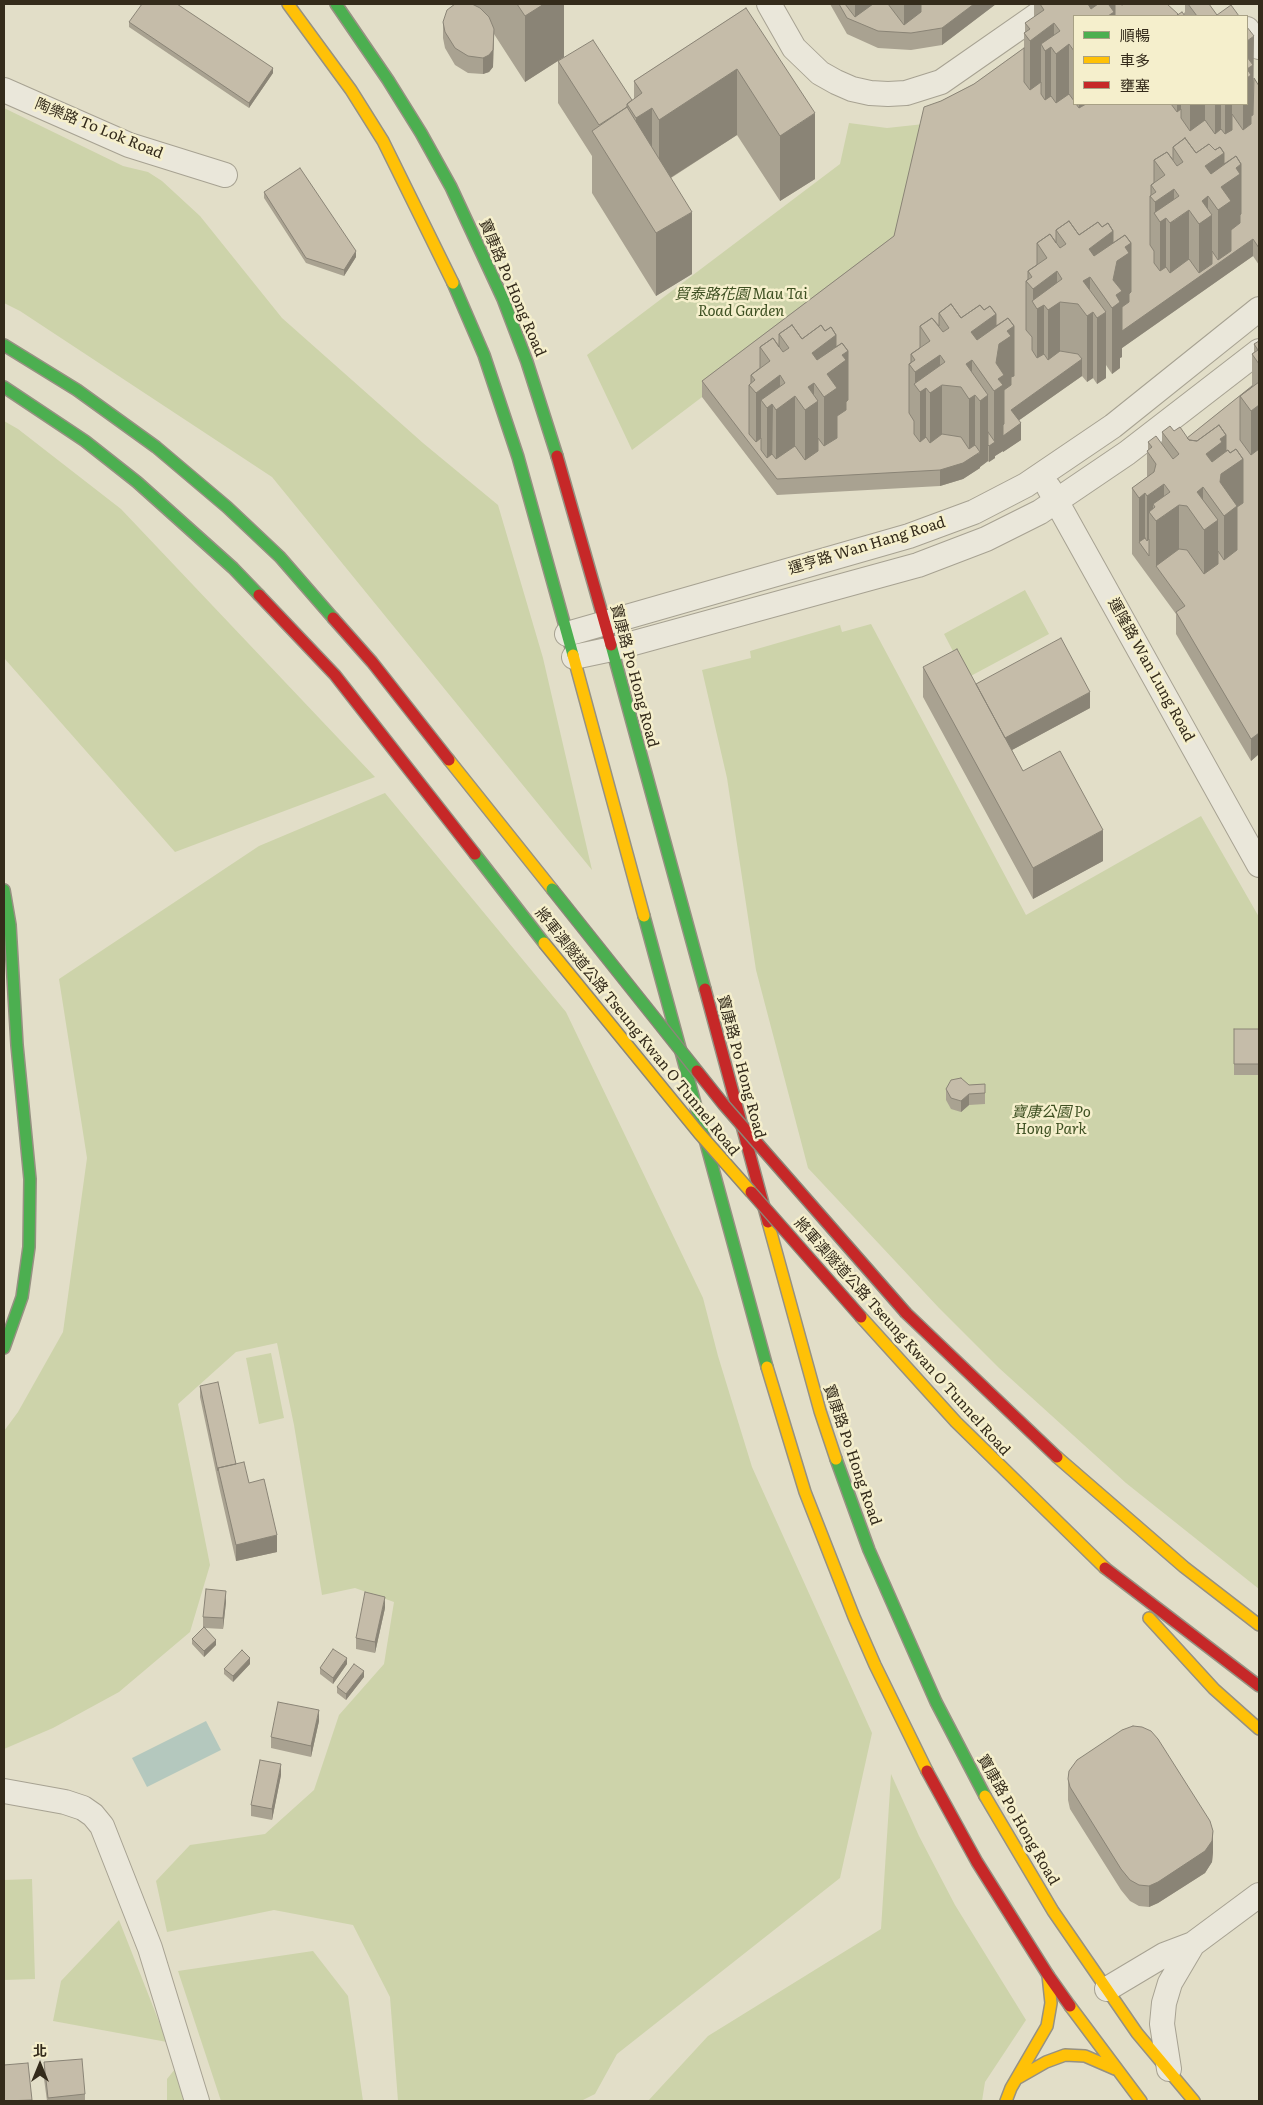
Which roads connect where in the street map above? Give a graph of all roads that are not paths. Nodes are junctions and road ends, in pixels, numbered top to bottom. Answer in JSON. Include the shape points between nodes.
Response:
{"nodes":[{"id":1,"x":288,"y":4,"type":"edge"},
{"id":2,"x":336,"y":4,"type":"edge"},
{"id":3,"x":769,"y":4,"type":"edge"},
{"id":4,"x":1053,"y":4,"type":"edge"},
{"id":5,"x":1248,"y":31,"type":"edge"},
{"id":6,"x":1259,"y":47,"type":"edge"},
{"id":7,"x":4,"y":90,"type":"edge"},
{"id":8,"x":225,"y":175,"type":"dead end"},
{"id":9,"x":1259,"y":309,"type":"edge"},
{"id":10,"x":4,"y":345,"type":"edge"},
{"id":11,"x":1259,"y":351,"type":"edge"},
{"id":12,"x":4,"y":387,"type":"edge"},
{"id":13,"x":1042,"y":475,"type":"junction"},
{"id":14,"x":1057,"y":501,"type":"junction"},
{"id":15,"x":604,"y":622,"type":"junction"},
{"id":16,"x":567,"y":634,"type":"junction"},
{"id":17,"x":612,"y":649,"type":"junction"},
{"id":18,"x":574,"y":657,"type":"junction"},
{"id":19,"x":1259,"y":864,"type":"edge"},
{"id":20,"x":4,"y":890,"type":"edge"},
{"id":21,"x":10,"y":1046,"type":"edge"},
{"id":22,"x":4,"y":1348,"type":"edge"},
{"id":23,"x":1113,"y":1576,"type":"junction"},
{"id":24,"x":1259,"y":1625,"type":"edge"},
{"id":25,"x":1259,"y":1686,"type":"edge"},
{"id":26,"x":1259,"y":1728,"type":"edge"},
{"id":27,"x":4,"y":1791,"type":"edge"},
{"id":28,"x":1259,"y":1895,"type":"edge"},
{"id":29,"x":1194,"y":1944,"type":"junction"},
{"id":30,"x":1048,"y":1975,"type":"junction"},
{"id":31,"x":1107,"y":1989,"type":"junction"},
{"id":32,"x":1115,"y":2069,"type":"junction"},
{"id":33,"x":1169,"y":2070,"type":"junction"},
{"id":34,"x":1017,"y":2079,"type":"junction"},
{"id":35,"x":197,"y":2101,"type":"edge"},
{"id":36,"x":1006,"y":2101,"type":"edge"},
{"id":37,"x":1141,"y":2101,"type":"edge"},
{"id":38,"x":1194,"y":2101,"type":"edge"}],
"edges":[{"from":1,"to":16,"type":"main road","via":[[351,90],[383,141],[469,316],[518,457]]},
{"from":2,"to":15,"type":"main road","name":"寶康路 Po Hong Road","via":[[421,132],[451,186],[503,299],[550,431]]},
{"from":3,"to":4,"type":"street","via":[[794,48],[820,73],[852,89],[888,94],[906,93],[941,82]]},
{"from":5,"to":6,"type":"street"},
{"from":7,"to":8,"type":"street","name":"陶樂路 To Lok Road","via":[[129,145]]},
{"from":9,"to":13,"type":"street","name":"運亨路 Wan Hang Road","via":[[1113,426]]},
{"from":10,"to":24,"type":"main road","name":"將軍澳隧道公路 Tseung Kwan O Tunnel Road","bridge":true,"via":[[77,390],[156,447],[227,506],[280,557],[372,662],[724,1105],[906,1313],[1037,1440],[1184,1567]]},
{"from":11,"to":14,"type":"street","name":"運亨路 Wan Hang Road"},
{"from":12,"to":23,"type":"main road","name":"將軍澳隧道公路 Tseung Kwan O Tunnel Road","bridge":true,"via":[[85,441],[145,489],[233,568],[334,675],[544,943],[699,1133],[956,1422]]},
{"from":13,"to":14,"type":"street","name":"運隆路 Wan Lung Road"},
{"from":13,"to":15,"type":"street","name":"運亨路 Wan Hang Road","via":[[974,512],[909,536]]},
{"from":14,"to":17,"type":"street","name":"運亨路 Wan Hang Road","via":[[986,539],[918,565]]},
{"from":14,"to":19,"type":"street","name":"運隆路 Wan Lung Road"},
{"from":15,"to":16,"type":"street","name":"運亨路 Wan Hang Road"},
{"from":15,"to":17,"type":"main road","name":"寶康路 Po Hong Road"},
{"from":16,"to":18,"type":"main road"},
{"from":17,"to":18,"type":"street","name":"運亨路 Wan Hang Road"},
{"from":17,"to":31,"type":"main road","name":"寶康路 Po Hong Road","via":[[820,1411],[869,1550],[973,1774],[1053,1912]]},
{"from":18,"to":30,"type":"main road","via":[[773,1389],[805,1492],[871,1657],[924,1766],[977,1862]]},
{"from":20,"to":21,"type":"main road","via":[[11,934]]},
{"from":21,"to":22,"type":"main road","via":[[30,1179],[29,1247],[22,1297]]},
{"from":23,"to":25,"type":"main road","name":"將軍澳隧道公路 Tseung Kwan O Tunnel Road"},
{"from":23,"to":26,"type":"main road","via":[[1214,1689]]},
{"from":27,"to":35,"type":"street","via":[[83,1808],[102,1826],[150,1948]]},
{"from":28,"to":29,"type":"street"},
{"from":29,"to":31,"type":"street","via":[[1164,1955]]},
{"from":29,"to":33,"type":"street","via":[[1170,1983],[1164,2003],[1162,2024]]},
{"from":30,"to":32,"type":"main road"},
{"from":30,"to":34,"type":"main road","via":[[1051,2003],[1047,2026]]},
{"from":31,"to":33,"type":"main road","name":"寶康路 Po Hong Road"},
{"from":32,"to":34,"type":"main road","via":[[1085,2056],[1066,2055],[1046,2062]]},
{"from":32,"to":37,"type":"main road"},
{"from":33,"to":38,"type":"main road","name":"寶康路 Po Hong Road"},
{"from":34,"to":36,"type":"main road"}]}
